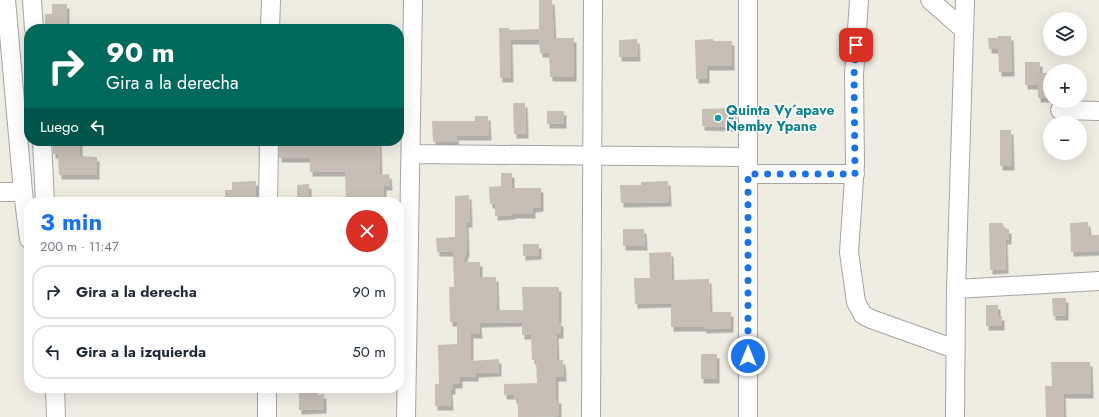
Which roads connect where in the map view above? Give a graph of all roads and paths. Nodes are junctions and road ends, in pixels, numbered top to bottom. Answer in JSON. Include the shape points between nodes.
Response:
{"nodes":[{"id":1,"x":6,"y":0,"type":"edge"},
{"id":2,"x":32,"y":0,"type":"edge"},
{"id":3,"x":271,"y":0,"type":"edge"},
{"id":4,"x":413,"y":0,"type":"edge"},
{"id":5,"x":593,"y":0,"type":"edge"},
{"id":6,"x":748,"y":0,"type":"edge"},
{"id":7,"x":858,"y":0,"type":"edge"},
{"id":8,"x":930,"y":0,"type":"edge"},
{"id":9,"x":965,"y":0,"type":"edge"},
{"id":10,"x":34,"y":24,"type":"edge"},
{"id":11,"x":270,"y":24,"type":"edge"},
{"id":12,"x":964,"y":30,"type":"junction"},
{"id":13,"x":24,"y":33,"type":"edge"},
{"id":14,"x":4,"y":34,"type":"edge"},
{"id":15,"x":1060,"y":110,"type":"dead end"},
{"id":16,"x":1099,"y":111,"type":"edge"},
{"id":17,"x":42,"y":146,"type":"edge"},
{"id":18,"x":269,"y":146,"type":"edge"},
{"id":19,"x":411,"y":154,"type":"junction"},
{"id":20,"x":592,"y":157,"type":"junction"},
{"id":21,"x":748,"y":166,"type":"junction"},
{"id":22,"x":855,"y":174,"type":"junction"},
{"id":23,"x":0,"y":192,"type":"edge"},
{"id":24,"x":23,"y":192,"type":"junction"},
{"id":25,"x":45,"y":197,"type":"edge"},
{"id":26,"x":268,"y":197,"type":"edge"},
{"id":27,"x":24,"y":200,"type":"edge"},
{"id":28,"x":404,"y":258,"type":"edge"},
{"id":29,"x":1099,"y":281,"type":"edge"},
{"id":30,"x":956,"y":289,"type":"junction"},
{"id":31,"x":955,"y":349,"type":"junction"},
{"id":32,"x":55,"y":393,"type":"edge"},
{"id":33,"x":268,"y":393,"type":"edge"},
{"id":34,"x":56,"y":417,"type":"edge"},
{"id":35,"x":267,"y":417,"type":"edge"},
{"id":36,"x":406,"y":417,"type":"edge"},
{"id":37,"x":591,"y":417,"type":"edge"},
{"id":38,"x":748,"y":417,"type":"edge"},
{"id":39,"x":955,"y":417,"type":"edge"}],
"edges":[{"from":1,"to":14,"type":"street"},
{"from":2,"to":10,"type":"street"},
{"from":3,"to":11,"type":"street"},
{"from":4,"to":19,"type":"street"},
{"from":5,"to":20,"type":"street"},
{"from":6,"to":21,"type":"street"},
{"from":7,"to":22,"type":"street","via":[[854,75]]},
{"from":8,"to":12,"type":"street"},
{"from":9,"to":12,"type":"street"},
{"from":12,"to":30,"type":"street"},
{"from":13,"to":14,"type":"street"},
{"from":14,"to":24,"type":"street"},
{"from":15,"to":16,"type":"street"},
{"from":17,"to":25,"type":"street"},
{"from":18,"to":26,"type":"street"},
{"from":19,"to":20,"type":"street"},
{"from":19,"to":28,"type":"street"},
{"from":20,"to":21,"type":"street"},
{"from":20,"to":37,"type":"street"},
{"from":21,"to":22,"type":"street"},
{"from":21,"to":38,"type":"street"},
{"from":22,"to":31,"type":"street","via":[[849,252],[856,302],[863,314],[871,319]]},
{"from":23,"to":24,"type":"street"},
{"from":24,"to":27,"type":"street"},
{"from":28,"to":36,"type":"street"},
{"from":29,"to":30,"type":"street"},
{"from":30,"to":31,"type":"street"},
{"from":31,"to":39,"type":"street"},
{"from":32,"to":34,"type":"street"},
{"from":33,"to":35,"type":"street"}]}
